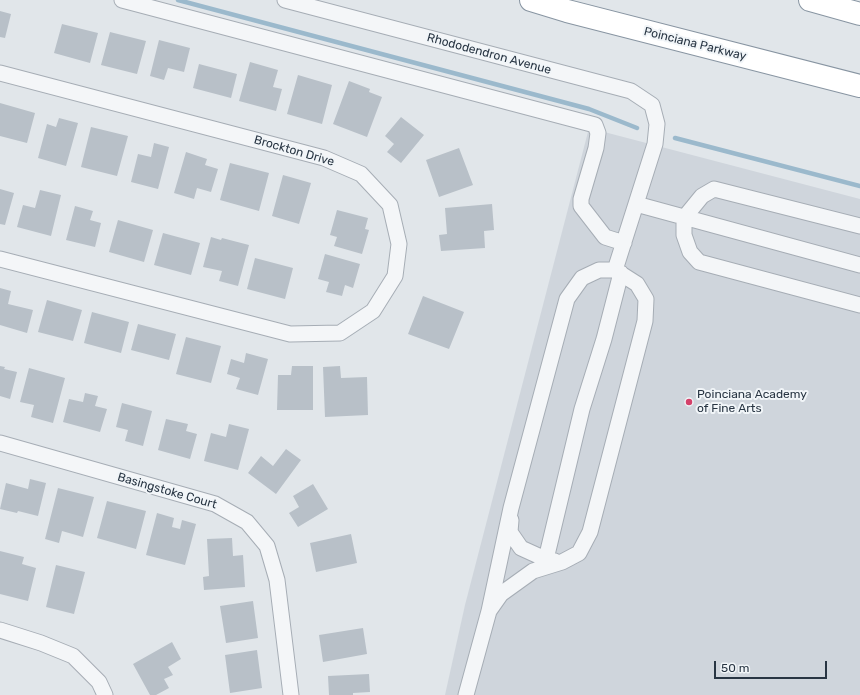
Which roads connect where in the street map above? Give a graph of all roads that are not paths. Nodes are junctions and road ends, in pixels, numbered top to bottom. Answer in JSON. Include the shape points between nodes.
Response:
{"nodes":[{"id":1,"x":122,"y":0,"type":"edge"},
{"id":2,"x":285,"y":0,"type":"edge"},
{"id":3,"x":531,"y":0,"type":"edge"},
{"id":4,"x":579,"y":0,"type":"edge"},
{"id":5,"x":810,"y":0,"type":"edge"},
{"id":6,"x":860,"y":14,"type":"edge"},
{"id":7,"x":860,"y":71,"type":"edge"},
{"id":8,"x":0,"y":72,"type":"edge"},
{"id":9,"x":860,"y":86,"type":"edge"},
{"id":10,"x":636,"y":204,"type":"junction"},
{"id":11,"x":684,"y":218,"type":"junction"},
{"id":12,"x":860,"y":226,"type":"edge"},
{"id":13,"x":624,"y":243,"type":"junction"},
{"id":14,"x":0,"y":259,"type":"edge"},
{"id":15,"x":860,"y":265,"type":"edge"},
{"id":16,"x":618,"y":272,"type":"junction"},
{"id":17,"x":860,"y":305,"type":"edge"},
{"id":18,"x":0,"y":444,"type":"edge"},
{"id":19,"x":511,"y":508,"type":"junction"},
{"id":20,"x":546,"y":559,"type":"junction"},
{"id":21,"x":562,"y":562,"type":"junction"},
{"id":22,"x":488,"y":611,"type":"junction"},
{"id":23,"x":0,"y":630,"type":"edge"},
{"id":24,"x":105,"y":695,"type":"edge"},
{"id":25,"x":291,"y":695,"type":"edge"},
{"id":26,"x":466,"y":695,"type":"edge"}],
"edges":[{"from":1,"to":13,"type":"street","via":[[595,125],[598,133],[596,148],[581,206],[605,237]]},
{"from":2,"to":10,"type":"street","name":"Rhododendron Avenue","via":[[631,91],[652,105],[657,124],[655,144]]},
{"from":3,"to":9,"type":"highway","name":"Poinciana Parkway"},
{"from":4,"to":7,"type":"highway","name":"Poinciana Parkway"},
{"from":5,"to":6,"type":"highway"},
{"from":8,"to":14,"type":"street","name":"Brockton Drive","via":[[324,158],[361,174],[390,205],[398,244],[395,276],[373,311],[340,333],[290,334]]},
{"from":10,"to":11,"type":"street"},
{"from":10,"to":13,"type":"street","name":"Rhododendron Avenue"},
{"from":11,"to":12,"type":"street","via":[[702,196],[714,189]]},
{"from":11,"to":15,"type":"street"},
{"from":11,"to":17,"type":"street","via":[[684,235],[690,252],[699,262]]},
{"from":13,"to":16,"type":"street","name":"Rhododendron Avenue"},
{"from":16,"to":19,"type":"street","via":[[599,270],[582,278],[567,299]]},
{"from":16,"to":20,"type":"street","name":"Rhododendron Avenue","via":[[604,339],[582,409]]},
{"from":16,"to":21,"type":"street","via":[[637,284],[646,299],[645,321],[590,532],[579,553]]},
{"from":18,"to":25,"type":"street","name":"Basingstoke Court","via":[[216,504],[247,522],[267,546],[277,580]]},
{"from":19,"to":20,"type":"street","via":[[510,532],[521,548]]},
{"from":19,"to":22,"type":"street"},
{"from":20,"to":21,"type":"street"},
{"from":21,"to":22,"type":"street","via":[[533,571],[501,594]]},
{"from":22,"to":26,"type":"street"},
{"from":23,"to":24,"type":"street","via":[[73,656],[99,682]]}]}
